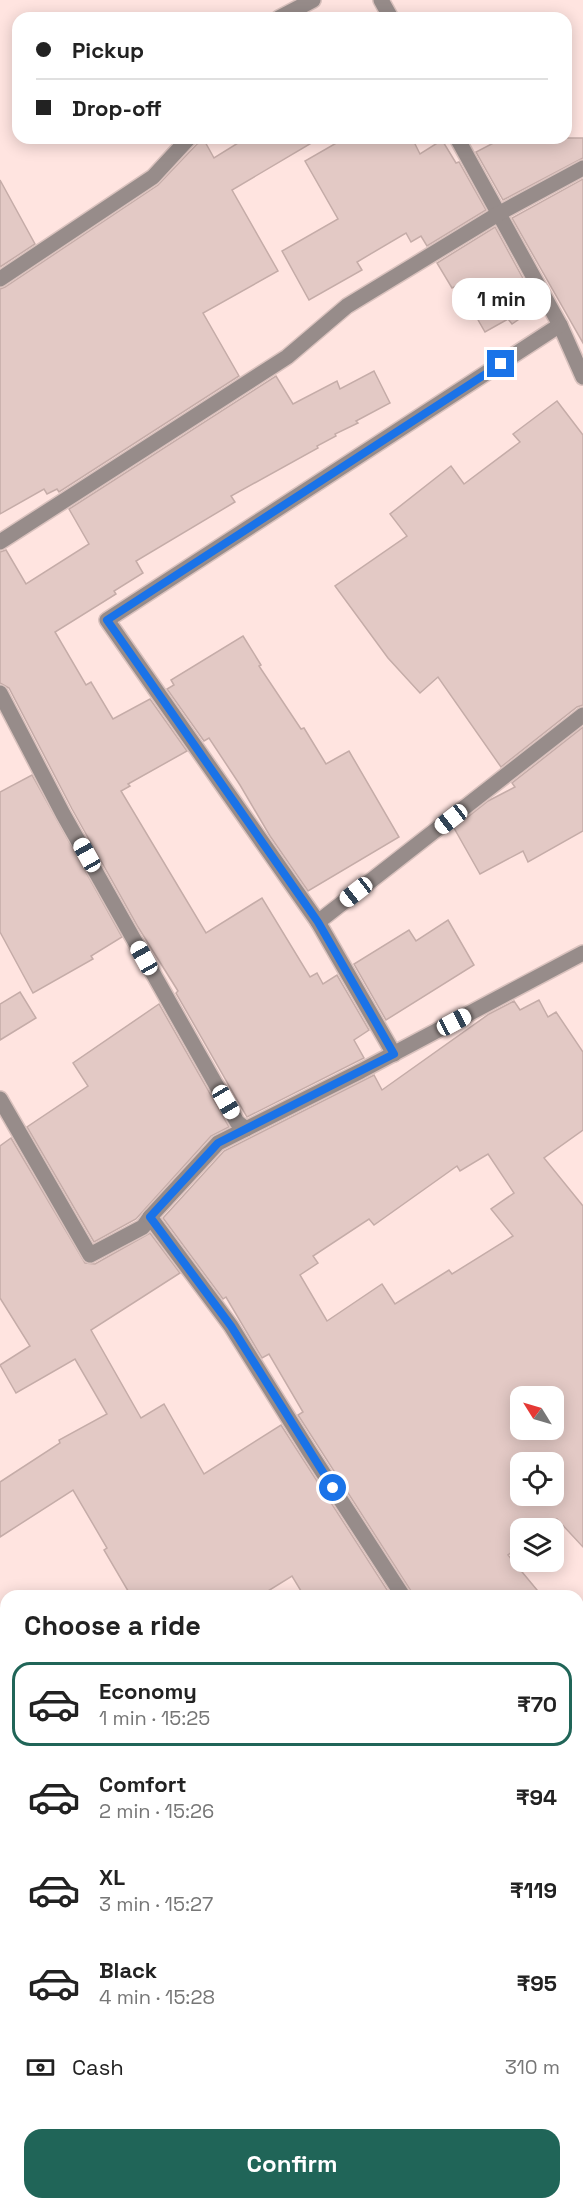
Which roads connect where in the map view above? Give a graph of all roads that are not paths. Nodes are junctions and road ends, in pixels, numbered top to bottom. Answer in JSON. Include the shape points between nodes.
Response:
{"nodes":[{"id":1,"x":314,"y":0,"type":"edge"},
{"id":2,"x":291,"y":12,"type":"edge"},
{"id":3,"x":183,"y":144,"type":"edge"},
{"id":4,"x":460,"y":144,"type":"edge"},
{"id":5,"x":583,"y":168,"type":"edge"},
{"id":6,"x":498,"y":214,"type":"junction"},
{"id":7,"x":0,"y":279,"type":"edge"},
{"id":8,"x":560,"y":325,"type":"junction"},
{"id":9,"x":583,"y":377,"type":"edge"},
{"id":10,"x":0,"y":542,"type":"edge"},
{"id":11,"x":0,"y":693,"type":"edge"},
{"id":12,"x":583,"y":715,"type":"edge"},
{"id":13,"x":318,"y":922,"type":"junction"},
{"id":14,"x":583,"y":953,"type":"edge"},
{"id":15,"x":394,"y":1054,"type":"junction"},
{"id":16,"x":0,"y":1099,"type":"edge"},
{"id":17,"x":246,"y":1129,"type":"junction"},
{"id":18,"x":150,"y":1217,"type":"junction"},
{"id":19,"x":400,"y":1590,"type":"edge"}],
"edges":[{"from":1,"to":2,"type":"street"},
{"from":3,"to":7,"type":"street","via":[[153,177]]},
{"from":4,"to":6,"type":"street"},
{"from":5,"to":6,"type":"street"},
{"from":6,"to":8,"type":"street"},
{"from":6,"to":10,"type":"street","via":[[347,306],[287,357]]},
{"from":8,"to":9,"type":"street"},
{"from":8,"to":13,"type":"street","via":[[107,620]]},
{"from":11,"to":17,"type":"street","via":[[237,1122]]},
{"from":12,"to":13,"type":"street"},
{"from":13,"to":15,"type":"street"},
{"from":14,"to":15,"type":"street"},
{"from":15,"to":17,"type":"street"},
{"from":16,"to":18,"type":"street","via":[[90,1255],[143,1227]]},
{"from":17,"to":18,"type":"street","via":[[218,1143]]},
{"from":18,"to":19,"type":"street","via":[[231,1326]]}]}
